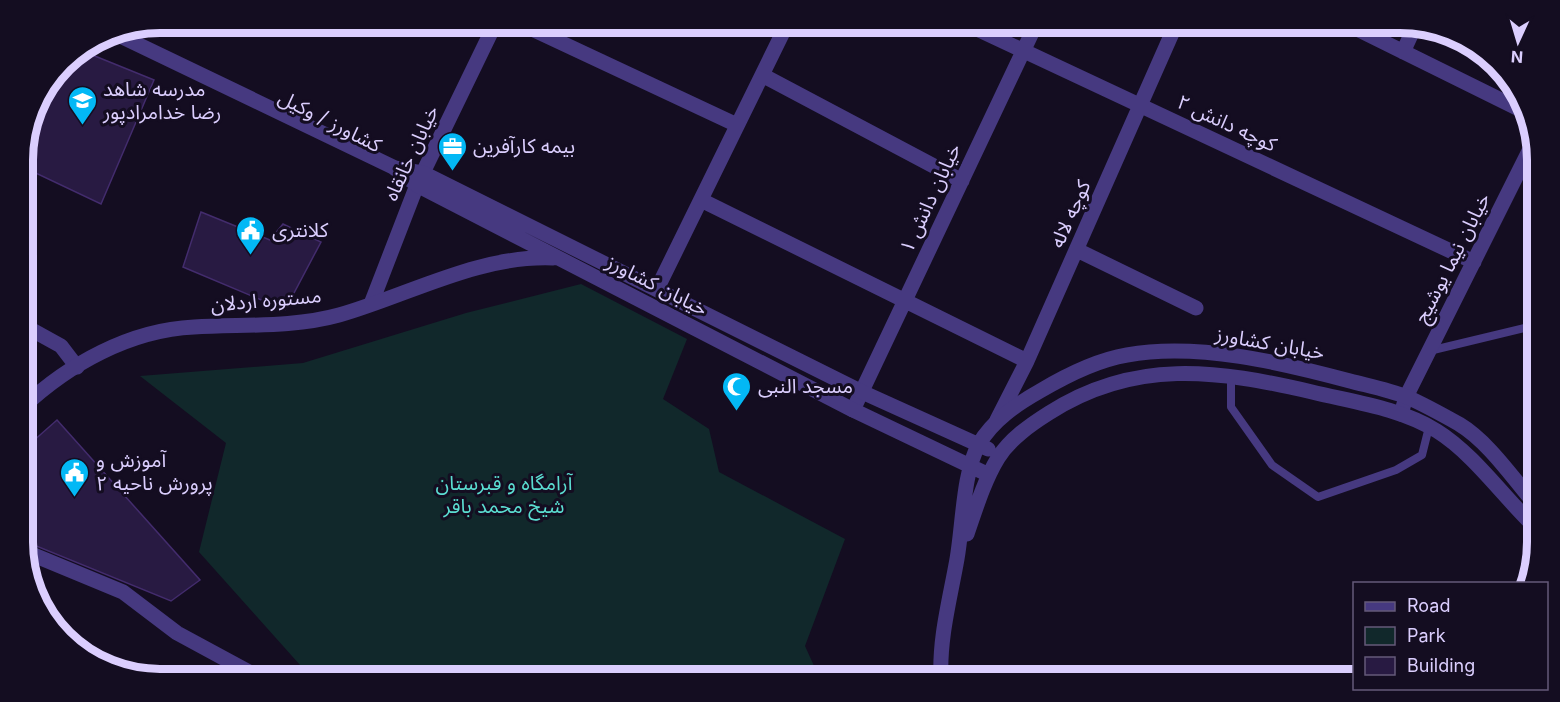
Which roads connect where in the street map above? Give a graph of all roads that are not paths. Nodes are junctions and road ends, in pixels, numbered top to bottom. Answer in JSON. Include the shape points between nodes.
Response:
{"nodes":[{"id":1,"x":491,"y":33,"type":"edge"},
{"id":2,"x":540,"y":33,"type":"edge"},
{"id":3,"x":783,"y":33,"type":"edge"},
{"id":4,"x":985,"y":33,"type":"edge"},
{"id":5,"x":1032,"y":33,"type":"edge"},
{"id":6,"x":1172,"y":33,"type":"edge"},
{"id":7,"x":1365,"y":33,"type":"edge"},
{"id":8,"x":1411,"y":34,"type":"edge"},
{"id":9,"x":124,"y":38,"type":"edge"},
{"id":10,"x":116,"y":42,"type":"edge"},
{"id":11,"x":1023,"y":51,"type":"junction"},
{"id":12,"x":1403,"y":52,"type":"junction"},
{"id":13,"x":762,"y":75,"type":"junction"},
{"id":14,"x":1140,"y":106,"type":"junction"},
{"id":15,"x":1515,"y":107,"type":"edge"},
{"id":16,"x":737,"y":125,"type":"junction"},
{"id":17,"x":1527,"y":156,"type":"edge"},
{"id":18,"x":962,"y":181,"type":"junction"},
{"id":19,"x":419,"y":182,"type":"junction"},
{"id":20,"x":700,"y":200,"type":"junction"},
{"id":21,"x":1077,"y":250,"type":"junction"},
{"id":22,"x":530,"y":257,"type":"junction"},
{"id":23,"x":561,"y":259,"type":"junction"},
{"id":24,"x":1474,"y":262,"type":"junction"},
{"id":25,"x":657,"y":289,"type":"junction"},
{"id":26,"x":905,"y":300,"type":"junction"},
{"id":27,"x":370,"y":304,"type":"junction"},
{"id":28,"x":1196,"y":308,"type":"dead end"},
{"id":29,"x":1527,"y":327,"type":"edge"},
{"id":30,"x":33,"y":331,"type":"edge"},
{"id":31,"x":1429,"y":351,"type":"junction"},
{"id":32,"x":1027,"y":361,"type":"junction"},
{"id":33,"x":77,"y":367,"type":"junction"},
{"id":34,"x":1231,"y":376,"type":"junction"},
{"id":35,"x":862,"y":392,"type":"junction"},
{"id":36,"x":1406,"y":397,"type":"junction"},
{"id":37,"x":33,"y":398,"type":"edge"},
{"id":38,"x":853,"y":410,"type":"junction"},
{"id":39,"x":1401,"y":414,"type":"junction"},
{"id":40,"x":997,"y":420,"type":"junction"},
{"id":41,"x":1429,"y":427,"type":"junction"},
{"id":42,"x":979,"y":444,"type":"junction"},
{"id":43,"x":999,"y":456,"type":"junction"},
{"id":44,"x":970,"y":466,"type":"junction"},
{"id":45,"x":989,"y":475,"type":"junction"},
{"id":46,"x":1527,"y":482,"type":"edge"},
{"id":47,"x":1518,"y":484,"type":"junction"},
{"id":48,"x":1527,"y":494,"type":"edge"},
{"id":49,"x":1527,"y":519,"type":"edge"},
{"id":50,"x":34,"y":555,"type":"edge"},
{"id":51,"x":957,"y":560,"type":"junction"},
{"id":52,"x":242,"y":669,"type":"edge"},
{"id":53,"x":940,"y":669,"type":"edge"}],
"edges":[{"from":1,"to":19,"type":"street","name":"خیابان خانقاه"},
{"from":2,"to":16,"type":"street"},
{"from":3,"to":13,"type":"street"},
{"from":4,"to":11,"type":"street","name":"کوچه دانش ۲"},
{"from":5,"to":11,"type":"street","name":"خیابان دانش ۱"},
{"from":6,"to":14,"type":"street","name":"کوچه لاله"},
{"from":7,"to":12,"type":"street"},
{"from":8,"to":12,"type":"street"},
{"from":9,"to":19,"type":"street","name":"خیابان کشاورز"},
{"from":10,"to":19,"type":"street","name":"کشاورز / وکیل"},
{"from":11,"to":14,"type":"street","name":"کوچه دانش ۲"},
{"from":11,"to":18,"type":"street","name":"خیابان دانش ۱"},
{"from":12,"to":15,"type":"street"},
{"from":13,"to":16,"type":"street"},
{"from":13,"to":18,"type":"street"},
{"from":14,"to":21,"type":"street","name":"کوچه لاله"},
{"from":14,"to":24,"type":"street","name":"کوچه دانش ۲"},
{"from":16,"to":20,"type":"street"},
{"from":17,"to":24,"type":"street","name":"خیابان نیما یوشیج"},
{"from":18,"to":26,"type":"street","name":"خیابان دانش ۱"},
{"from":19,"to":22,"type":"street","name":"کشاورز / وکیل"},
{"from":19,"to":23,"type":"street","name":"خیابان کشاورز"},
{"from":19,"to":25,"type":"street","name":"خیابان کشاورز"},
{"from":19,"to":27,"type":"street","name":"خیابان خانقاه"},
{"from":20,"to":25,"type":"street"},
{"from":20,"to":26,"type":"street"},
{"from":21,"to":28,"type":"street"},
{"from":21,"to":32,"type":"street","name":"کوچه لاله"},
{"from":22,"to":23,"type":"street","name":"مستوره اردلان"},
{"from":22,"to":27,"type":"street","name":"مستوره اردلان","via":[[465,271]]},
{"from":23,"to":38,"type":"street","name":"خیابان کشاورز"},
{"from":24,"to":31,"type":"street","name":"خیابان نیما یوشیج"},
{"from":25,"to":35,"type":"street","name":"خیابان کشاورز"},
{"from":26,"to":32,"type":"street"},
{"from":26,"to":35,"type":"street","name":"خیابان دانش ۱"},
{"from":27,"to":33,"type":"street","name":"مستوره اردلان","via":[[304,322],[190,327],[153,333],[116,345]]},
{"from":29,"to":31,"type":"lane"},
{"from":30,"to":33,"type":"street","via":[[61,346]]},
{"from":31,"to":36,"type":"street","name":"خیابان نیما یوشیج"},
{"from":32,"to":40,"type":"street","name":"کوچه لاله"},
{"from":33,"to":37,"type":"street","name":"مستوره اردلان"},
{"from":34,"to":39,"type":"street","name":"خیابان کشاورز"},
{"from":34,"to":41,"type":"lane","via":[[1231,407],[1272,465],[1318,497],[1396,470],[1422,455]]},
{"from":34,"to":43,"type":"street","name":"خیابان کشاورز","via":[[1148,374],[1106,384],[1068,401],[1026,428]]},
{"from":35,"to":38,"type":"street","name":"خیابان دانش ۱"},
{"from":35,"to":42,"type":"street","name":"خیابان کشاورز"},
{"from":36,"to":39,"type":"street","name":"خیابان نیما یوشیج"},
{"from":36,"to":40,"type":"street","name":"خیابان کشاورز","via":[[1286,365],[1193,351],[1156,351],[1088,367],[1029,397]]},
{"from":36,"to":47,"type":"street","name":"خیابان کشاورز","via":[[1462,426]]},
{"from":38,"to":44,"type":"street","name":"خیابان کشاورز"},
{"from":39,"to":41,"type":"street","name":"خیابان کشاورز"},
{"from":40,"to":42,"type":"street","name":"خیابان کشاورز"},
{"from":41,"to":49,"type":"street","name":"خیابان کشاورز","via":[[1457,446]]},
{"from":42,"to":43,"type":"street","name":"خیابان کشاورز"},
{"from":42,"to":44,"type":"street","name":"خیابان کشاورز"},
{"from":43,"to":45,"type":"street","name":"خیابان کشاورز"},
{"from":44,"to":45,"type":"street","name":"خیابان کشاورز"},
{"from":44,"to":51,"type":"street"},
{"from":45,"to":51,"type":"street"},
{"from":46,"to":47,"type":"lane"},
{"from":47,"to":48,"type":"street","name":"خیابان کشاورز"},
{"from":50,"to":52,"type":"street","via":[[123,592],[177,633]]},
{"from":51,"to":53,"type":"street","via":[[945,617]]}]}
